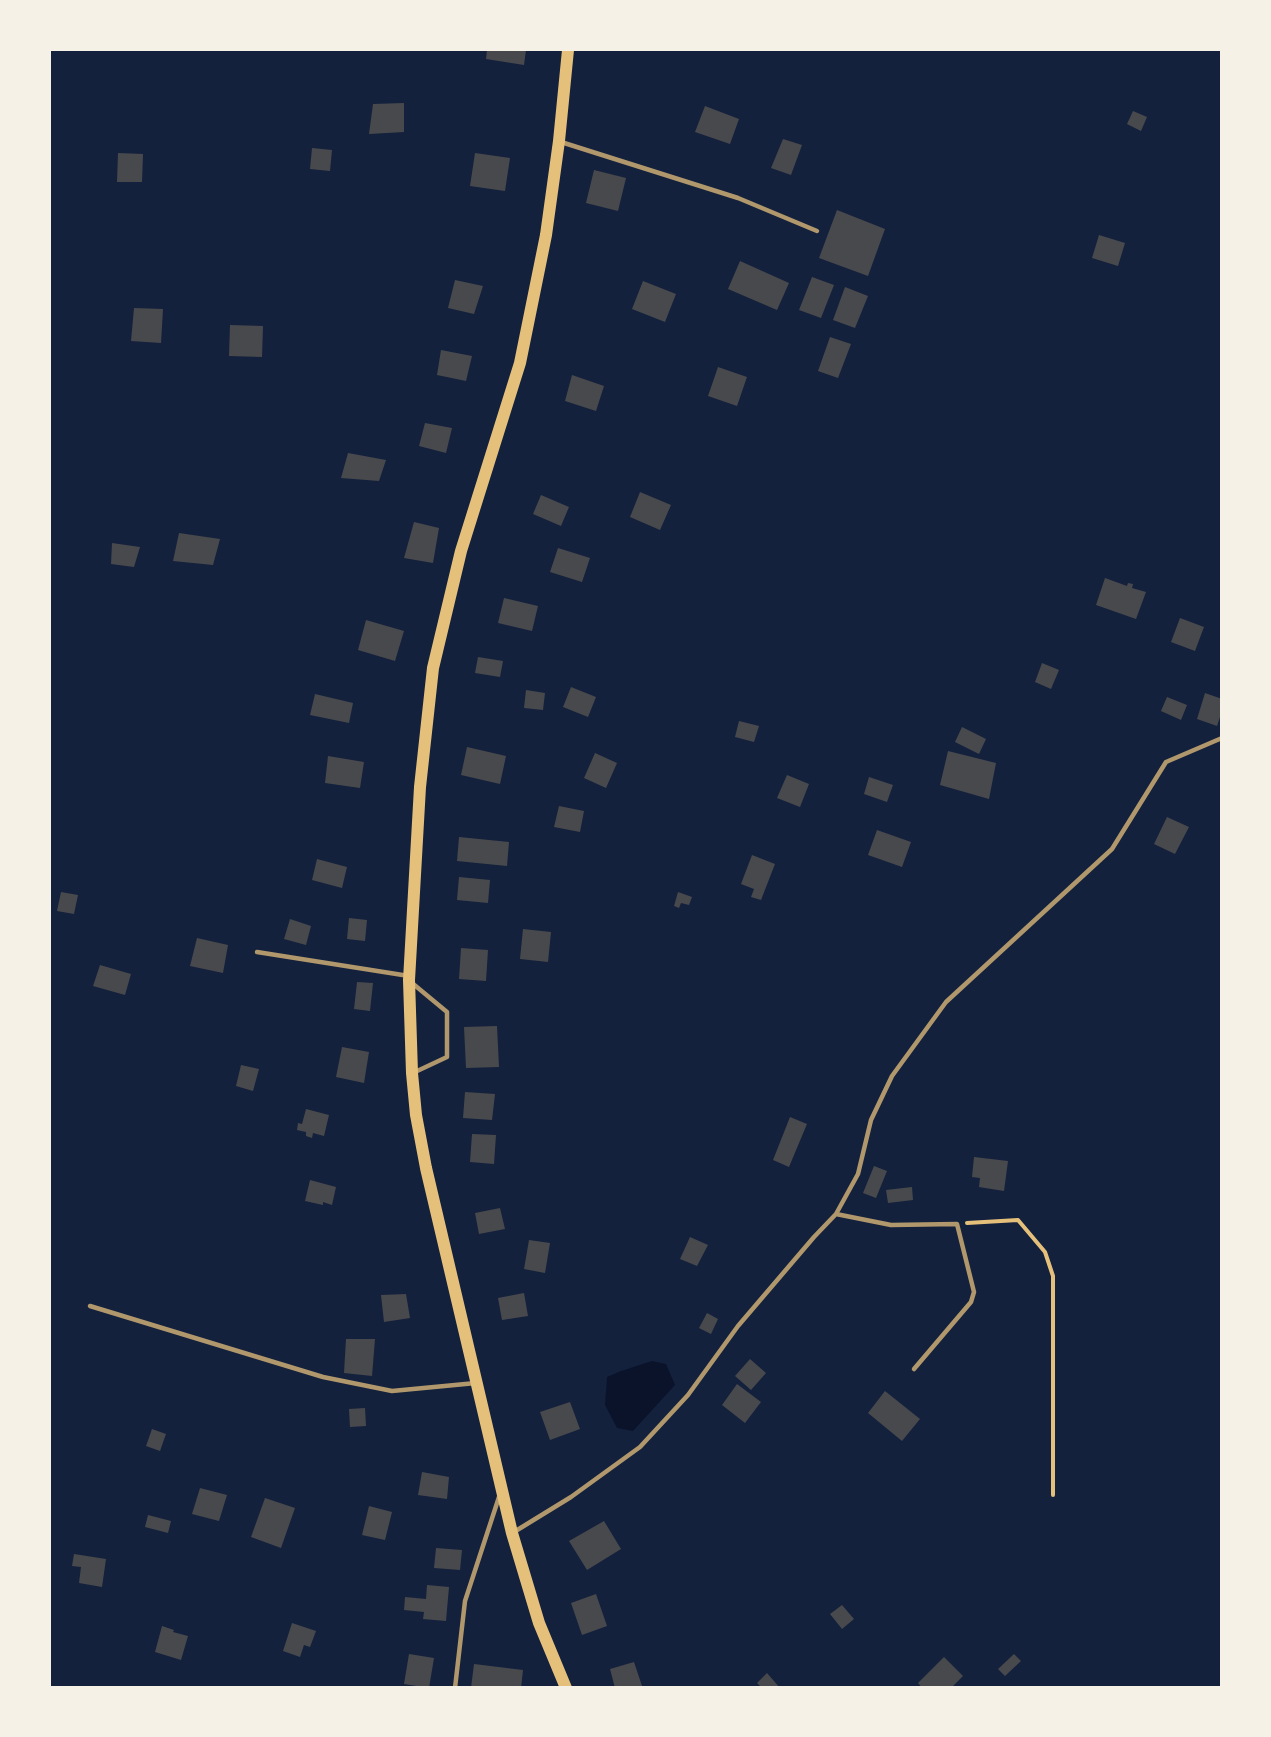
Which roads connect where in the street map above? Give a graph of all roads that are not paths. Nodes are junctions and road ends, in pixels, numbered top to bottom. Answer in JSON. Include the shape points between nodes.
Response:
{"nodes":[{"id":1,"x":568,"y":50,"type":"edge"},
{"id":2,"x":559,"y":141,"type":"junction"},
{"id":3,"x":817,"y":231,"type":"dead end"},
{"id":4,"x":1221,"y":738,"type":"edge"},
{"id":5,"x":257,"y":952,"type":"dead end"},
{"id":6,"x":409,"y":978,"type":"junction"},
{"id":7,"x":412,"y":1073,"type":"junction"},
{"id":8,"x":836,"y":1215,"type":"junction"},
{"id":9,"x":90,"y":1306,"type":"dead end"},
{"id":10,"x":914,"y":1369,"type":"dead end"},
{"id":11,"x":476,"y":1383,"type":"junction"},
{"id":12,"x":501,"y":1491,"type":"junction"},
{"id":13,"x":512,"y":1533,"type":"junction"},
{"id":14,"x":455,"y":1688,"type":"edge"},
{"id":15,"x":566,"y":1688,"type":"edge"}],
"edges":[{"from":1,"to":2,"type":"main road"},
{"from":2,"to":3,"type":"lane","via":[[738,198]]},
{"from":2,"to":6,"type":"main road","via":[[546,235],[520,363],[461,551],[433,668],[420,787]]},
{"from":4,"to":8,"type":"lane","via":[[1166,762],[1112,849],[946,1002],[892,1076],[871,1120],[858,1174]]},
{"from":5,"to":6,"type":"lane"},
{"from":6,"to":7,"type":"main road"},
{"from":6,"to":7,"type":"lane","via":[[447,1012],[447,1058]]},
{"from":7,"to":11,"type":"main road","via":[[426,1167]]},
{"from":8,"to":10,"type":"lane","via":[[891,1225],[957,1224],[974,1292],[971,1302]]},
{"from":8,"to":13,"type":"lane","via":[[738,1326],[688,1395],[640,1447],[571,1497]]},
{"from":9,"to":11,"type":"lane","via":[[323,1377],[392,1391]]},
{"from":11,"to":12,"type":"main road"},
{"from":12,"to":13,"type":"main road"},
{"from":12,"to":14,"type":"lane","via":[[465,1601]]},
{"from":13,"to":15,"type":"main road","via":[[539,1623]]}]}
